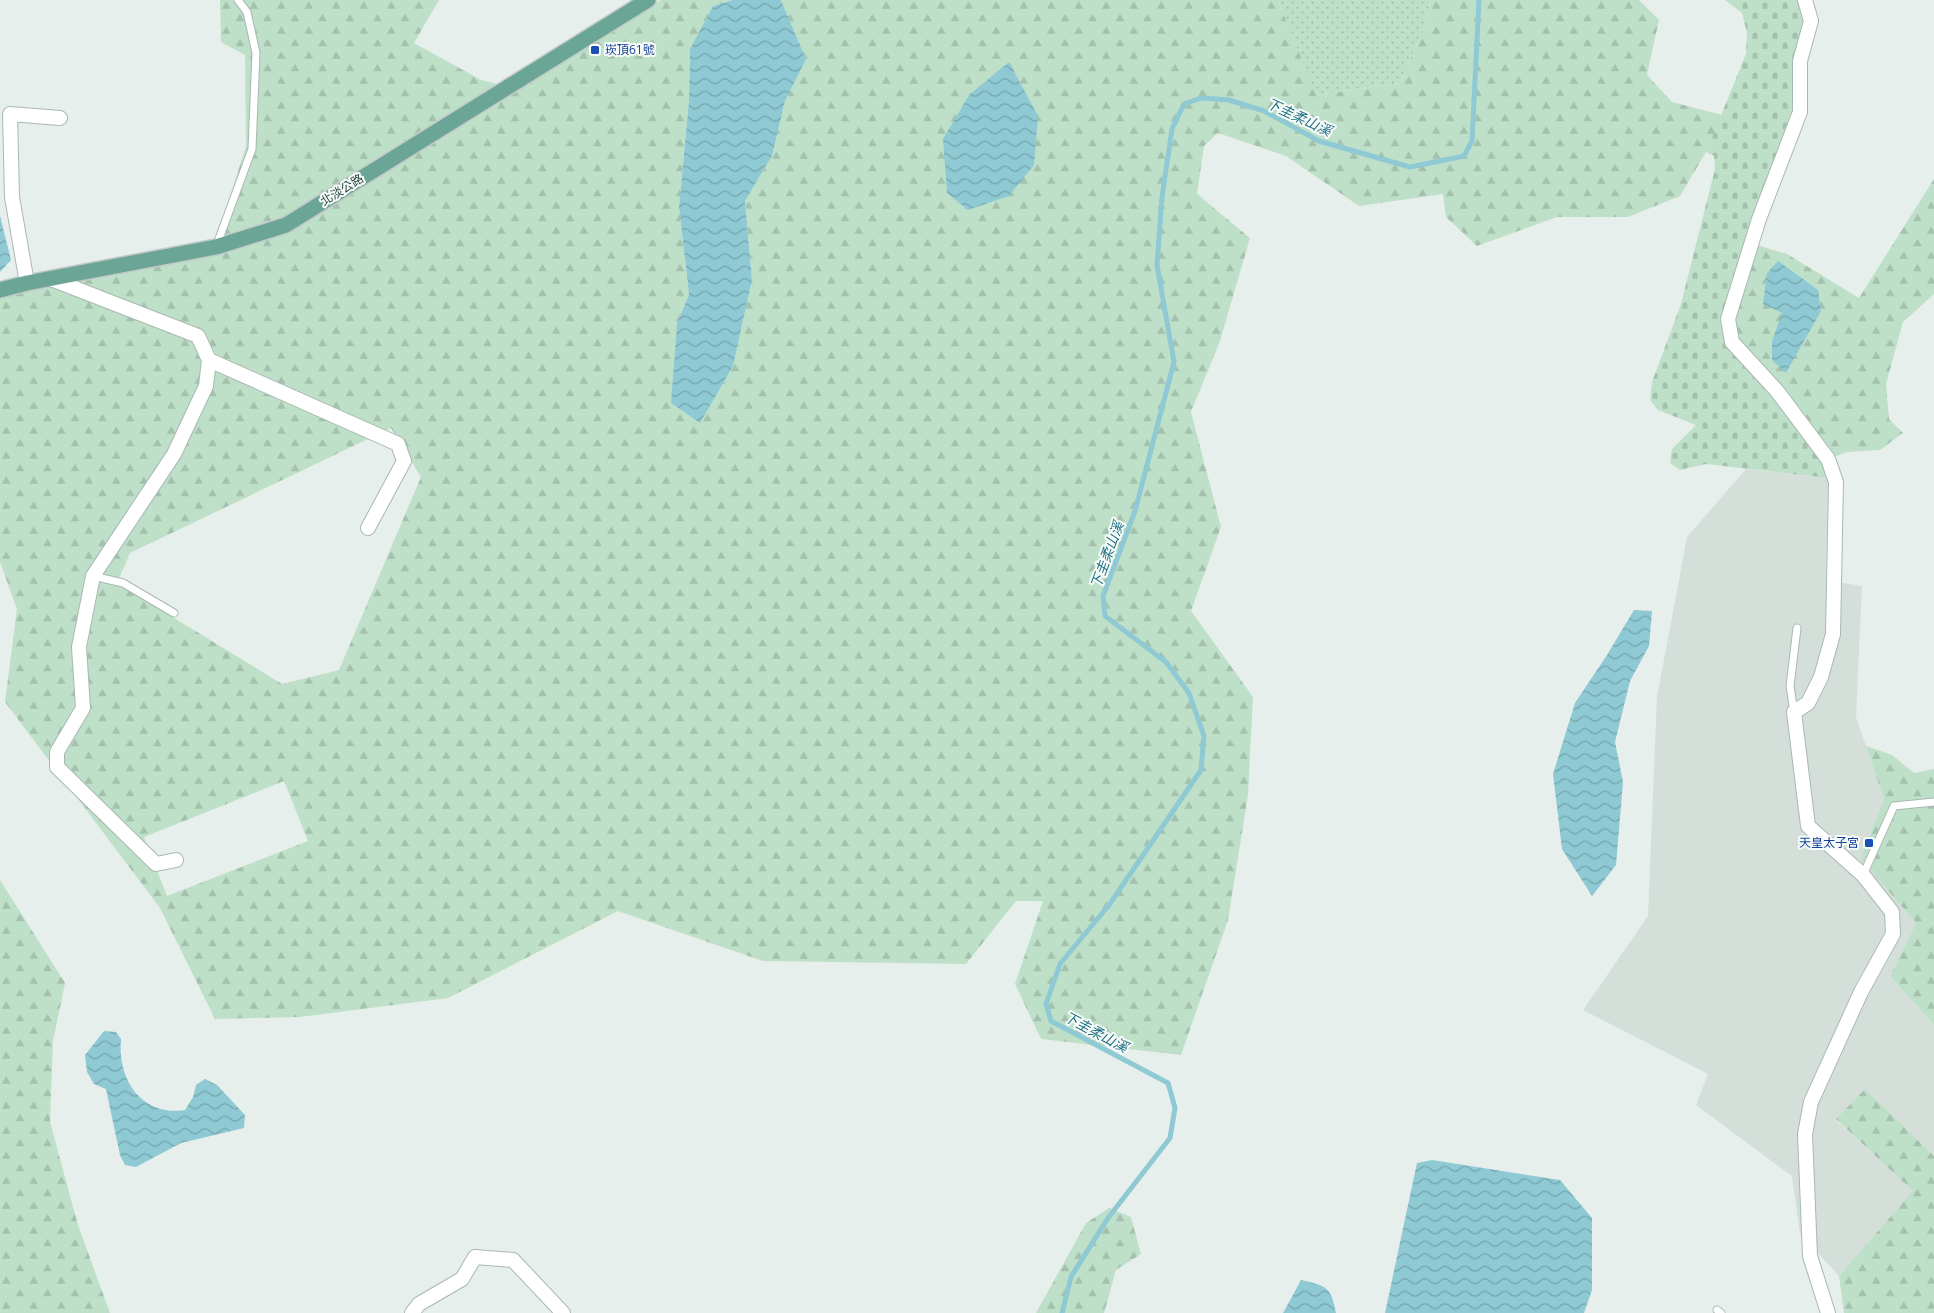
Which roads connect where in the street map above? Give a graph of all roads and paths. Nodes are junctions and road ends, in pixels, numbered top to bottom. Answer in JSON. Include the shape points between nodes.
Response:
{"nodes":[{"id":1,"x":238,"y":0,"type":"edge"},
{"id":2,"x":648,"y":0,"type":"edge"},
{"id":3,"x":1805,"y":0,"type":"edge"},
{"id":4,"x":60,"y":118,"type":"dead end"},
{"id":5,"x":216,"y":247,"type":"junction"},
{"id":6,"x":51,"y":279,"type":"junction"},
{"id":7,"x":27,"y":283,"type":"junction"},
{"id":8,"x":0,"y":290,"type":"edge"},
{"id":9,"x":209,"y":360,"type":"junction"},
{"id":10,"x":368,"y":528,"type":"dead end"},
{"id":11,"x":94,"y":576,"type":"junction"},
{"id":12,"x":174,"y":613,"type":"dead end"},
{"id":13,"x":1797,"y":628,"type":"dead end"},
{"id":14,"x":1794,"y":712,"type":"junction"},
{"id":15,"x":1934,"y":802,"type":"edge"},
{"id":16,"x":176,"y":860,"type":"dead end"},
{"id":17,"x":1863,"y":874,"type":"junction"},
{"id":18,"x":412,"y":1313,"type":"edge"},
{"id":19,"x":562,"y":1313,"type":"edge"},
{"id":20,"x":1828,"y":1313,"type":"edge"}],
"edges":[{"from":1,"to":5,"type":"lane","via":[[247,12],[256,53],[252,148]]},
{"from":2,"to":5,"type":"main road","name":"北淡公路","via":[[286,225]]},
{"from":3,"to":14,"type":"street","via":[[1811,21],[1800,61],[1800,112],[1759,219],[1728,319],[1732,342],[1777,391],[1828,458],[1836,482],[1833,634],[1821,677],[1808,703]]},
{"from":4,"to":7,"type":"street","via":[[10,114],[12,197]]},
{"from":5,"to":6,"type":"main road","name":"北淡公路"},
{"from":6,"to":7,"type":"main road","name":"北淡公路"},
{"from":6,"to":9,"type":"street","via":[[198,336]]},
{"from":7,"to":8,"type":"main road","name":"北淡公路"},
{"from":9,"to":10,"type":"street","via":[[398,444],[404,461]]},
{"from":9,"to":11,"type":"street","via":[[206,386],[174,454]]},
{"from":11,"to":12,"type":"lane","via":[[123,582]]},
{"from":11,"to":16,"type":"street","via":[[79,647],[83,708],[57,752],[57,767],[156,864]]},
{"from":13,"to":14,"type":"lane","via":[[1790,686]]},
{"from":14,"to":17,"type":"street","via":[[1808,826]]},
{"from":15,"to":17,"type":"lane","via":[[1894,806]]},
{"from":17,"to":20,"type":"street","via":[[1892,912],[1893,934],[1861,992],[1811,1102],[1804,1134],[1810,1256]]},
{"from":18,"to":19,"type":"street","via":[[419,1304],[462,1279],[475,1257],[513,1260]]}]}
